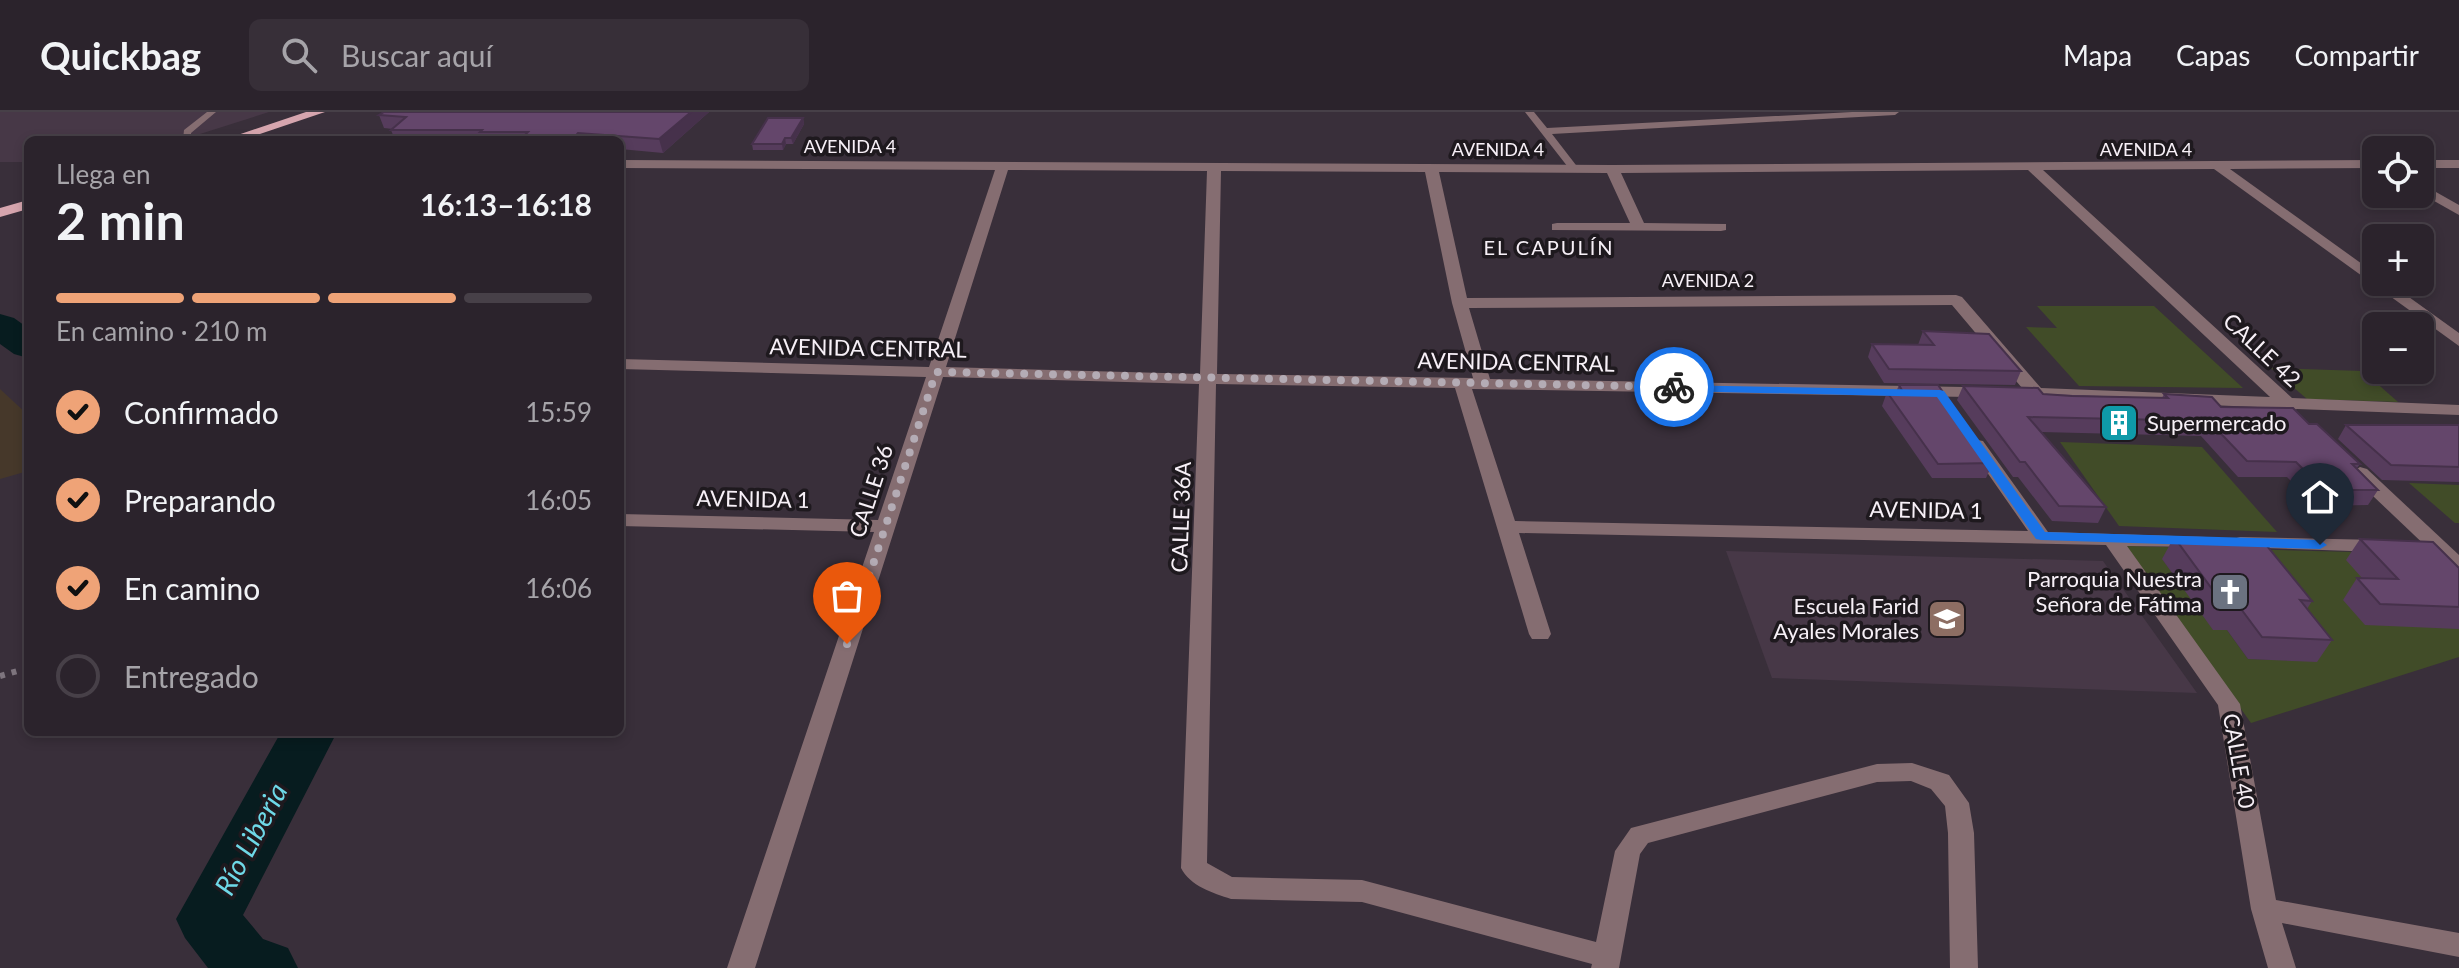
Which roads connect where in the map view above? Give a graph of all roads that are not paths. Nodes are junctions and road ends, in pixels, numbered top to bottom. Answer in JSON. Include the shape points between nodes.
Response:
{"nodes":[{"id":1,"x":212,"y":112,"type":"edge"},
{"id":2,"x":319,"y":112,"type":"edge"},
{"id":3,"x":1529,"y":112,"type":"edge"},
{"id":4,"x":1895,"y":112,"type":"edge"},
{"id":5,"x":1875,"y":113,"type":"edge"},
{"id":6,"x":1545,"y":131,"type":"junction"},
{"id":7,"x":187,"y":136,"type":"edge"},
{"id":8,"x":242,"y":136,"type":"edge"},
{"id":9,"x":624,"y":164,"type":"edge"},
{"id":10,"x":2362,"y":164,"type":"edge"},
{"id":11,"x":2434,"y":164,"type":"edge"},
{"id":12,"x":2459,"y":164,"type":"edge"},
{"id":13,"x":1003,"y":166,"type":"junction"},
{"id":14,"x":1214,"y":167,"type":"junction"},
{"id":15,"x":2219,"y":167,"type":"junction"},
{"id":16,"x":1431,"y":168,"type":"junction"},
{"id":17,"x":2033,"y":168,"type":"junction"},
{"id":18,"x":1574,"y":169,"type":"junction"},
{"id":19,"x":1612,"y":169,"type":"junction"},
{"id":20,"x":2434,"y":196,"type":"edge"},
{"id":21,"x":24,"y":205,"type":"edge"},
{"id":22,"x":2459,"y":211,"type":"edge"},
{"id":23,"x":0,"y":213,"type":"edge"},
{"id":24,"x":1557,"y":227,"type":"dead end"},
{"id":25,"x":1639,"y":227,"type":"junction"},
{"id":26,"x":1721,"y":227,"type":"dead end"},
{"id":27,"x":2362,"y":270,"type":"edge"},
{"id":28,"x":2398,"y":296,"type":"edge"},
{"id":29,"x":1460,"y":303,"type":"junction"},
{"id":30,"x":2459,"y":341,"type":"edge"},
{"id":31,"x":624,"y":364,"type":"edge"},
{"id":32,"x":936,"y":372,"type":"junction"},
{"id":33,"x":1209,"y":379,"type":"junction"},
{"id":34,"x":1472,"y":383,"type":"junction"},
{"id":35,"x":2036,"y":393,"type":"junction"},
{"id":36,"x":2286,"y":402,"type":"junction"},
{"id":37,"x":2459,"y":410,"type":"edge"},
{"id":38,"x":2307,"y":423,"type":"edge"},
{"id":39,"x":1968,"y":432,"type":"edge"},
{"id":40,"x":2351,"y":465,"type":"edge"},
{"id":41,"x":624,"y":520,"type":"edge"},
{"id":42,"x":885,"y":526,"type":"junction"},
{"id":43,"x":1508,"y":527,"type":"junction"},
{"id":44,"x":2041,"y":536,"type":"junction"},
{"id":45,"x":2112,"y":539,"type":"junction"},
{"id":46,"x":2439,"y":548,"type":"junction"},
{"id":47,"x":2459,"y":566,"type":"edge"},
{"id":48,"x":1540,"y":634,"type":"dead end"},
{"id":49,"x":2264,"y":909,"type":"junction"},
{"id":50,"x":2459,"y":945,"type":"edge"},
{"id":51,"x":1606,"y":963,"type":"edge"},
{"id":52,"x":741,"y":968,"type":"edge"},
{"id":53,"x":1964,"y":968,"type":"edge"},
{"id":54,"x":2282,"y":968,"type":"edge"}],
"edges":[{"from":1,"to":7,"type":"lane"},
{"from":2,"to":8,"type":"main road"},
{"from":3,"to":6,"type":"lane"},
{"from":4,"to":5,"type":"lane"},
{"from":5,"to":6,"type":"lane"},
{"from":6,"to":18,"type":"lane"},
{"from":9,"to":13,"type":"street","name":"AVENIDA 4"},
{"from":10,"to":15,"type":"street","name":"AVENIDA 4"},
{"from":11,"to":12,"type":"street"},
{"from":13,"to":14,"type":"street","name":"AVENIDA 4"},
{"from":13,"to":32,"type":"street","name":"CALLE 36"},
{"from":14,"to":16,"type":"street","name":"AVENIDA 4"},
{"from":14,"to":33,"type":"street","name":"CALLE 36A"},
{"from":15,"to":17,"type":"street","name":"AVENIDA 4"},
{"from":15,"to":27,"type":"street"},
{"from":16,"to":18,"type":"street","name":"AVENIDA 4"},
{"from":16,"to":29,"type":"street"},
{"from":17,"to":19,"type":"street","name":"AVENIDA 4"},
{"from":17,"to":36,"type":"street","name":"CALLE 42"},
{"from":18,"to":19,"type":"street","name":"AVENIDA 4"},
{"from":19,"to":25,"type":"street"},
{"from":20,"to":22,"type":"street"},
{"from":21,"to":23,"type":"main road"},
{"from":24,"to":25,"type":"street"},
{"from":25,"to":26,"type":"street"},
{"from":28,"to":30,"type":"street"},
{"from":29,"to":34,"type":"street"},
{"from":29,"to":35,"type":"street","name":"AVENIDA 2","via":[[1956,300]]},
{"from":31,"to":32,"type":"street","name":"AVENIDA CENTRAL"},
{"from":32,"to":33,"type":"street","name":"AVENIDA CENTRAL"},
{"from":32,"to":42,"type":"street","name":"CALLE 36"},
{"from":33,"to":34,"type":"street","name":"AVENIDA CENTRAL"},
{"from":33,"to":51,"type":"street","name":"CALLE 36A","via":[[1194,868],[1231,888],[1376,893]]},
{"from":34,"to":35,"type":"street","name":"AVENIDA CENTRAL","via":[[1945,400]]},
{"from":34,"to":43,"type":"street"},
{"from":35,"to":36,"type":"street","name":"AVENIDA CENTRAL"},
{"from":36,"to":37,"type":"street","name":"AVENIDA CENTRAL"},
{"from":36,"to":38,"type":"street","name":"CALLE 42"},
{"from":39,"to":44,"type":"street"},
{"from":40,"to":46,"type":"street"},
{"from":41,"to":42,"type":"street","name":"AVENIDA 1"},
{"from":42,"to":52,"type":"street","name":"CALLE 36"},
{"from":43,"to":44,"type":"street","name":"AVENIDA 1"},
{"from":43,"to":48,"type":"street"},
{"from":44,"to":45,"type":"street","name":"AVENIDA 1"},
{"from":45,"to":46,"type":"street","name":"AVENIDA 1"},
{"from":45,"to":49,"type":"street","name":"CALLE 40","via":[[2229,704]]},
{"from":46,"to":47,"type":"street"},
{"from":49,"to":50,"type":"street"},
{"from":49,"to":54,"type":"street","name":"CALLE 40"},
{"from":51,"to":53,"type":"street","via":[[1628,851],[1640,835],[1877,773],[1912,772],[1940,782],[1957,803]]}]}
